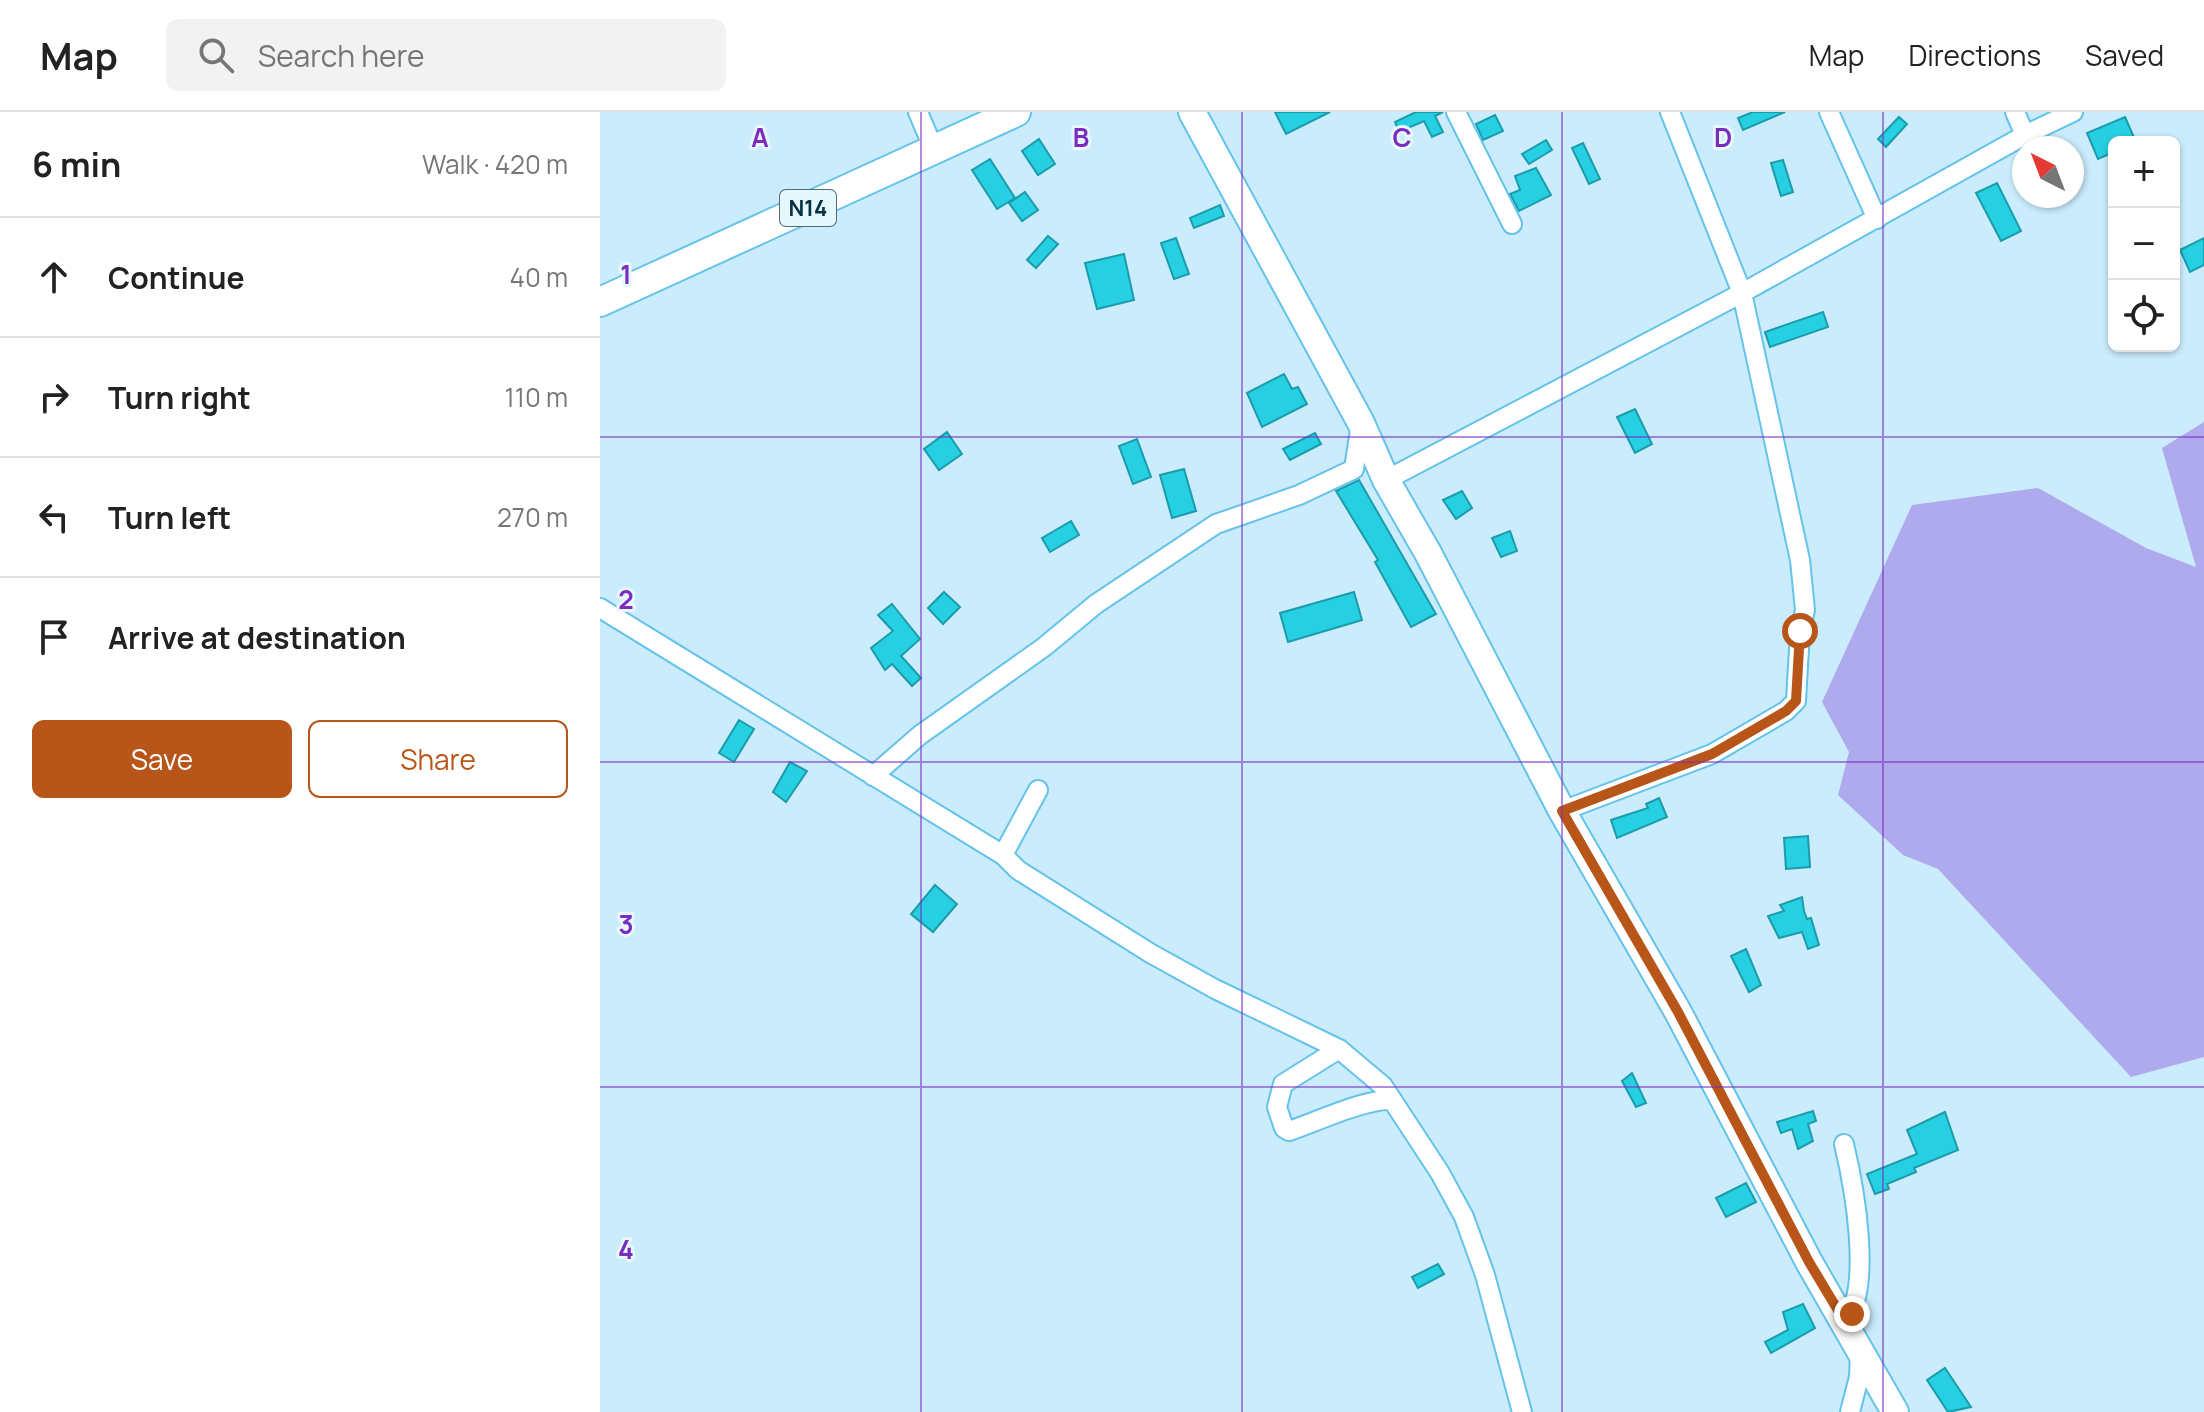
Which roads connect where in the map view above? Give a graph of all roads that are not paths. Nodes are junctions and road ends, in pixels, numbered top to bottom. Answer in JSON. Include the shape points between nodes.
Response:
{"nodes":[{"id":1,"x":918,"y":112,"type":"edge"},
{"id":2,"x":1016,"y":112,"type":"edge"},
{"id":3,"x":1192,"y":112,"type":"edge"},
{"id":4,"x":1456,"y":112,"type":"edge"},
{"id":5,"x":1670,"y":112,"type":"edge"},
{"id":6,"x":1829,"y":112,"type":"edge"},
{"id":7,"x":2015,"y":112,"type":"edge"},
{"id":8,"x":2073,"y":112,"type":"edge"},
{"id":9,"x":2025,"y":135,"type":"junction"},
{"id":10,"x":934,"y":150,"type":"junction"},
{"id":11,"x":1877,"y":219,"type":"junction"},
{"id":12,"x":1512,"y":224,"type":"dead end"},
{"id":13,"x":1742,"y":293,"type":"junction"},
{"id":14,"x":600,"y":302,"type":"edge"},
{"id":15,"x":1361,"y":423,"type":"junction"},
{"id":16,"x":1386,"y":480,"type":"junction"},
{"id":17,"x":600,"y":608,"type":"edge"},
{"id":18,"x":873,"y":776,"type":"junction"},
{"id":19,"x":1038,"y":790,"type":"dead end"},
{"id":20,"x":1562,"y":811,"type":"junction"},
{"id":21,"x":1003,"y":855,"type":"junction"},
{"id":22,"x":1339,"y":1049,"type":"junction"},
{"id":23,"x":1392,"y":1100,"type":"junction"},
{"id":24,"x":1844,"y":1144,"type":"dead end"},
{"id":25,"x":1845,"y":1322,"type":"junction"},
{"id":26,"x":1860,"y":1347,"type":"junction"},
{"id":27,"x":1522,"y":1412,"type":"edge"},
{"id":28,"x":1850,"y":1412,"type":"edge"},
{"id":29,"x":1895,"y":1412,"type":"edge"}],
"edges":[{"from":1,"to":10,"type":"street"},
{"from":2,"to":10,"type":"main road","number":"N14"},
{"from":3,"to":15,"type":"main road"},
{"from":4,"to":12,"type":"street"},
{"from":5,"to":13,"type":"street"},
{"from":6,"to":11,"type":"street"},
{"from":7,"to":9,"type":"street"},
{"from":8,"to":9,"type":"street"},
{"from":9,"to":11,"type":"street"},
{"from":10,"to":14,"type":"main road","number":"N14"},
{"from":11,"to":13,"type":"street"},
{"from":13,"to":16,"type":"street"},
{"from":13,"to":20,"type":"street","via":[[1805,586],[1796,701],[1712,754]]},
{"from":15,"to":16,"type":"main road"},
{"from":15,"to":18,"type":"street","via":[[1354,469],[1216,524],[1096,604]]},
{"from":16,"to":20,"type":"main road"},
{"from":17,"to":18,"type":"street"},
{"from":18,"to":21,"type":"street"},
{"from":19,"to":21,"type":"street"},
{"from":20,"to":25,"type":"main road","via":[[1678,1012]]},
{"from":21,"to":22,"type":"street","via":[[1018,870],[1150,953]]},
{"from":22,"to":23,"type":"street"},
{"from":22,"to":23,"type":"street","via":[[1286,1080],[1277,1107],[1284,1128],[1289,1131],[1377,1099]]},
{"from":23,"to":27,"type":"street","via":[[1464,1217]]},
{"from":24,"to":25,"type":"street","via":[[1859,1218],[1858,1298]]},
{"from":25,"to":26,"type":"main road"},
{"from":26,"to":28,"type":"street"},
{"from":26,"to":29,"type":"main road"}]}
